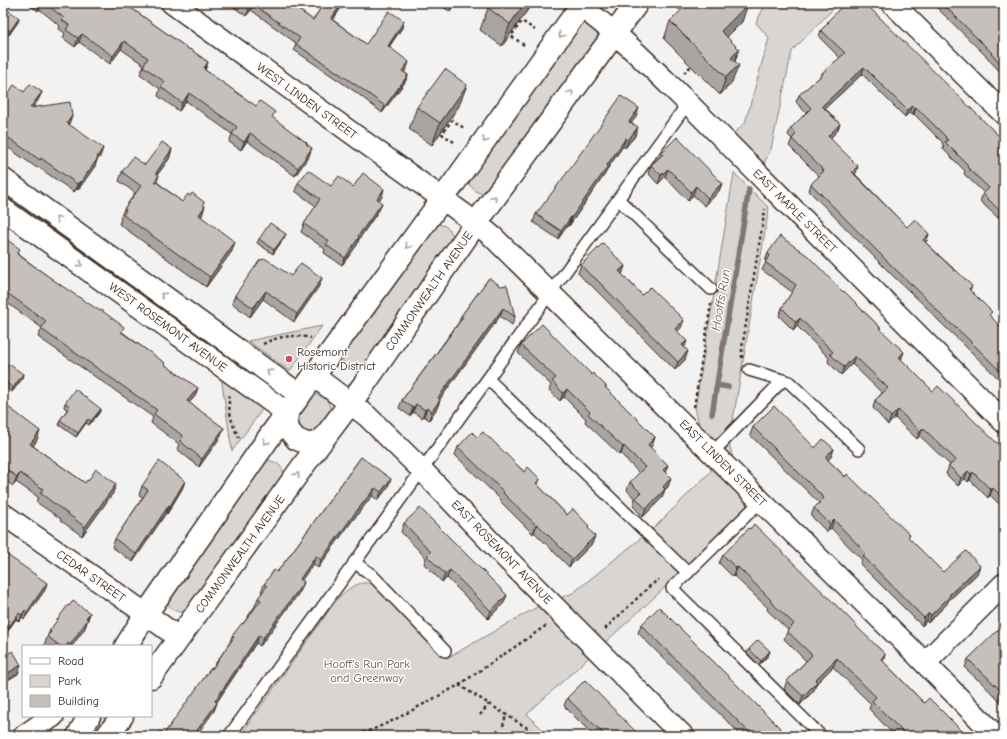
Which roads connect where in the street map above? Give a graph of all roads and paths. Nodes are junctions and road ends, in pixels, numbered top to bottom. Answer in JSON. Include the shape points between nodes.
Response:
{"nodes":[{"id":1,"x":172,"y":3,"type":"edge"},
{"id":2,"x":637,"y":3,"type":"edge"},
{"id":3,"x":674,"y":3,"type":"edge"},
{"id":4,"x":892,"y":3,"type":"edge"},
{"id":5,"x":580,"y":4,"type":"edge"},
{"id":6,"x":687,"y":16,"type":"edge"},
{"id":7,"x":535,"y":30,"type":"dead end"},
{"id":8,"x":614,"y":33,"type":"junction"},
{"id":9,"x":524,"y":46,"type":"dead end"},
{"id":10,"x":688,"y":103,"type":"junction"},
{"id":11,"x":1004,"y":114,"type":"edge"},
{"id":12,"x":464,"y":128,"type":"dead end"},
{"id":13,"x":454,"y":142,"type":"dead end"},
{"id":14,"x":3,"y":179,"type":"edge"},
{"id":15,"x":442,"y":199,"type":"junction"},
{"id":16,"x":618,"y":199,"type":"junction"},
{"id":17,"x":766,"y":206,"type":"dead end"},
{"id":18,"x":3,"y":209,"type":"edge"},
{"id":19,"x":476,"y":223,"type":"junction"},
{"id":20,"x":711,"y":290,"type":"joint"},
{"id":21,"x":550,"y":293,"type":"junction"},
{"id":22,"x":311,"y":338,"type":"dead end"},
{"id":23,"x":260,"y":346,"type":"dead end"},
{"id":24,"x":747,"y":368,"type":"joint"},
{"id":25,"x":314,"y":376,"type":"junction"},
{"id":26,"x":488,"y":379,"type":"junction"},
{"id":27,"x":783,"y":380,"type":"junction"},
{"id":28,"x":229,"y":394,"type":"dead end"},
{"id":29,"x":300,"y":395,"type":"junction"},
{"id":30,"x":350,"y":404,"type":"junction"},
{"id":31,"x":693,"y":410,"type":"dead end"},
{"id":32,"x":287,"y":413,"type":"junction"},
{"id":33,"x":1004,"y":422,"type":"edge"},
{"id":34,"x":239,"y":438,"type":"dead end"},
{"id":35,"x":322,"y":441,"type":"junction"},
{"id":36,"x":859,"y":449,"type":"dead end"},
{"id":37,"x":712,"y":453,"type":"junction"},
{"id":38,"x":421,"y":469,"type":"junction"},
{"id":39,"x":761,"y":501,"type":"junction"},
{"id":40,"x":3,"y":514,"type":"edge"},
{"id":41,"x":354,"y":562,"type":"junction"},
{"id":42,"x":688,"y":573,"type":"junction"},
{"id":43,"x":1004,"y":584,"type":"edge"},
{"id":44,"x":146,"y":614,"type":"junction"},
{"id":45,"x":552,"y":621,"type":"dead end"},
{"id":46,"x":605,"y":628,"type":"dead end"},
{"id":47,"x":179,"y":638,"type":"junction"},
{"id":48,"x":127,"y":645,"type":"edge"},
{"id":49,"x":445,"y":651,"type":"dead end"},
{"id":50,"x":925,"y":663,"type":"junction"},
{"id":51,"x":152,"y":676,"type":"edge"},
{"id":52,"x":459,"y":685,"type":"junction"},
{"id":53,"x":489,"y":704,"type":"junction"},
{"id":54,"x":480,"y":715,"type":"dead end"},
{"id":55,"x":506,"y":715,"type":"junction"},
{"id":56,"x":52,"y":717,"type":"edge"},
{"id":57,"x":88,"y":717,"type":"edge"},
{"id":58,"x":121,"y":717,"type":"edge"},
{"id":59,"x":503,"y":726,"type":"dead end"},
{"id":60,"x":24,"y":736,"type":"edge"},
{"id":61,"x":78,"y":736,"type":"edge"},
{"id":62,"x":107,"y":736,"type":"edge"},
{"id":63,"x":229,"y":736,"type":"edge"},
{"id":64,"x":351,"y":736,"type":"edge"},
{"id":65,"x":540,"y":736,"type":"edge"},
{"id":66,"x":683,"y":736,"type":"edge"},
{"id":67,"x":821,"y":736,"type":"edge"},
{"id":68,"x":996,"y":736,"type":"edge"}],
"edges":[{"from":1,"to":15,"type":"street","name":"WEST LINDEN STREET"},
{"from":2,"to":8,"type":"street","name":"COMMONWEALTH AVENUE"},
{"from":3,"to":6,"type":"path"},
{"from":4,"to":11,"type":"street"},
{"from":5,"to":8,"type":"street","name":"EAST MAPLE STREET"},
{"from":5,"to":15,"type":"street","one_way":true},
{"from":7,"to":9,"type":"path","via":[[522,21],[516,28],[511,36]]},
{"from":8,"to":10,"type":"street","name":"EAST MAPLE STREET"},
{"from":19,"to":8,"type":"street","name":"COMMONWEALTH AVENUE","one_way":true},
{"from":10,"to":16,"type":"lane"},
{"from":10,"to":33,"type":"street","name":"EAST MAPLE STREET"},
{"from":12,"to":13,"type":"path","via":[[452,120],[446,126],[442,134]]},
{"from":29,"to":14,"type":"street","name":"WEST ROSEMONT AVENUE","one_way":true},
{"from":15,"to":19,"type":"street","name":"EAST LINDEN STREET"},
{"from":15,"to":25,"type":"street","one_way":true},
{"from":16,"to":20,"type":"lane"},
{"from":16,"to":21,"type":"lane"},
{"from":17,"to":24,"type":"path","via":[[742,348],[742,358]]},
{"from":18,"to":32,"type":"street","name":"WEST ROSEMONT AVENUE","one_way":true},
{"from":19,"to":21,"type":"street","name":"EAST LINDEN STREET"},
{"from":19,"to":30,"type":"street","name":"COMMONWEALTH AVENUE"},
{"from":20,"to":31,"type":"path"},
{"from":21,"to":26,"type":"lane"},
{"from":21,"to":37,"type":"street","name":"EAST LINDEN STREET"},
{"from":22,"to":23,"type":"path","via":[[282,337]]},
{"from":24,"to":27,"type":"lane"},
{"from":25,"to":29,"type":"street"},
{"from":25,"to":30,"type":"street","name":"EAST ROSEMONT AVENUE"},
{"from":26,"to":38,"type":"lane"},
{"from":26,"to":42,"type":"lane"},
{"from":27,"to":36,"type":"lane","via":[[789,382]]},
{"from":27,"to":37,"type":"lane"},
{"from":28,"to":34,"type":"path","via":[[231,418]]},
{"from":29,"to":32,"type":"street"},
{"from":30,"to":35,"type":"street","name":"COMMONWEALTH AVENUE"},
{"from":30,"to":38,"type":"street","name":"EAST ROSEMONT AVENUE","via":[[367,416]]},
{"from":32,"to":35,"type":"street","via":[[288,429],[296,439],[308,444]]},
{"from":32,"to":44,"type":"street","one_way":true},
{"from":47,"to":35,"type":"street","name":"COMMONWEALTH AVENUE","one_way":true},
{"from":37,"to":39,"type":"street","name":"EAST LINDEN STREET"},
{"from":38,"to":41,"type":"lane"},
{"from":38,"to":66,"type":"street","name":"EAST ROSEMONT AVENUE"},
{"from":39,"to":42,"type":"lane"},
{"from":39,"to":50,"type":"street","name":"EAST LINDEN STREET"},
{"from":40,"to":44,"type":"street","name":"CEDAR STREET"},
{"from":41,"to":49,"type":"lane","via":[[372,575]]},
{"from":41,"to":63,"type":"lane"},
{"from":42,"to":46,"type":"path","via":[[660,579]]},
{"from":42,"to":67,"type":"lane","via":[[672,588]]},
{"from":43,"to":50,"type":"street"},
{"from":44,"to":47,"type":"street","name":"CEDAR STREET"},
{"from":44,"to":48,"type":"street"},
{"from":45,"to":52,"type":"path"},
{"from":47,"to":51,"type":"street","name":"COMMONWEALTH AVENUE"},
{"from":50,"to":68,"type":"street","name":"EAST LINDEN STREET"},
{"from":52,"to":53,"type":"path"},
{"from":52,"to":64,"type":"path","via":[[392,721]]},
{"from":53,"to":54,"type":"path"},
{"from":53,"to":55,"type":"path"},
{"from":55,"to":59,"type":"path"},
{"from":55,"to":65,"type":"path"},
{"from":56,"to":60,"type":"street"},
{"from":57,"to":61,"type":"street"},
{"from":58,"to":62,"type":"street"}]}
